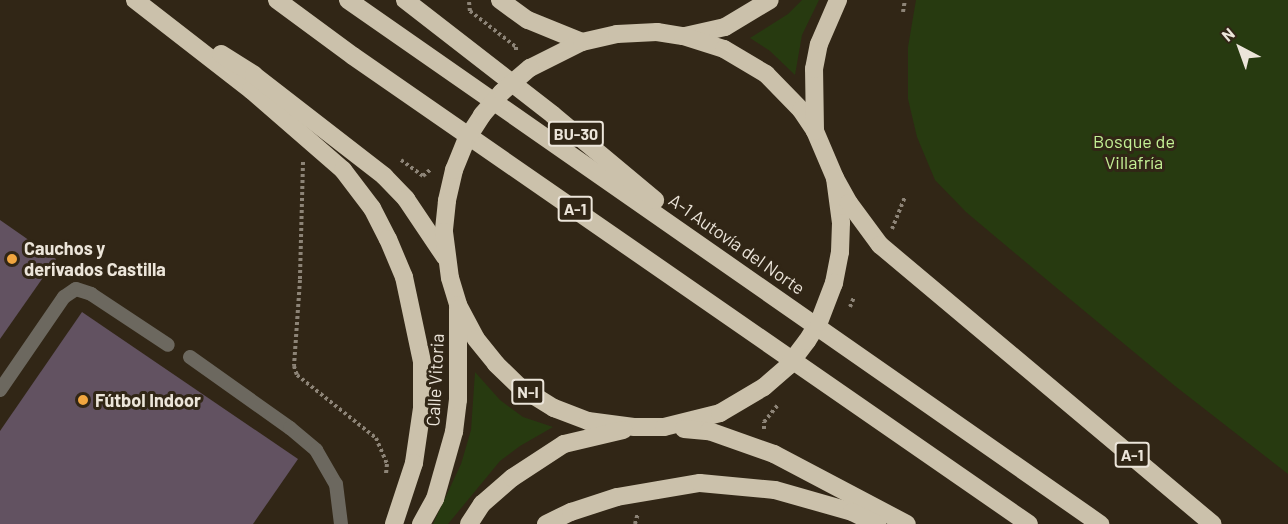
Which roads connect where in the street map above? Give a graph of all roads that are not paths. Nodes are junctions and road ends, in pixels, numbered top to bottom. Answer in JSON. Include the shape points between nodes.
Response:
{"nodes":[{"id":1,"x":136,"y":0,"type":"edge"},
{"id":2,"x":277,"y":0,"type":"edge"},
{"id":3,"x":348,"y":0,"type":"edge"},
{"id":4,"x":405,"y":0,"type":"edge"},
{"id":5,"x":500,"y":0,"type":"edge"},
{"id":6,"x":770,"y":0,"type":"edge"},
{"id":7,"x":838,"y":0,"type":"edge"},
{"id":8,"x":683,"y":36,"type":"junction"},
{"id":9,"x":582,"y":42,"type":"junction"},
{"id":10,"x":815,"y":131,"type":"junction"},
{"id":11,"x":835,"y":178,"type":"junction"},
{"id":12,"x":446,"y":259,"type":"junction"},
{"id":13,"x":743,"y":274,"type":"junction"},
{"id":14,"x":458,"y":305,"type":"junction"},
{"id":15,"x":168,"y":345,"type":"dead end"},
{"id":16,"x":190,"y":357,"type":"dead end"},
{"id":17,"x":0,"y":390,"type":"edge"},
{"id":18,"x":634,"y":427,"type":"junction"},
{"id":19,"x":664,"y":428,"type":"junction"},
{"id":20,"x":341,"y":524,"type":"edge"},
{"id":21,"x":394,"y":524,"type":"edge"},
{"id":22,"x":421,"y":524,"type":"edge"},
{"id":23,"x":469,"y":524,"type":"edge"},
{"id":24,"x":546,"y":524,"type":"edge"},
{"id":25,"x":877,"y":524,"type":"edge"},
{"id":26,"x":907,"y":524,"type":"edge"},
{"id":27,"x":1029,"y":524,"type":"edge"},
{"id":28,"x":1100,"y":524,"type":"edge"},
{"id":29,"x":1212,"y":524,"type":"edge"}],
"edges":[{"from":1,"to":12,"type":"highway","via":[[254,75],[362,158],[406,199]]},
{"from":1,"to":21,"type":"highway","via":[[251,90],[343,170],[372,208],[388,239],[404,277],[422,362],[422,408],[414,463]]},
{"from":2,"to":27,"type":"highway","number":"A-1"},
{"from":3,"to":13,"type":"highway","name":"A-1 Autovía del Norte","number":"A-1"},
{"from":4,"to":13,"type":"highway","number":"BU-30","via":[[553,115]]},
{"from":5,"to":9,"type":"highway","via":[[528,20]]},
{"from":6,"to":8,"type":"highway","number":"N-I","via":[[725,27]]},
{"from":7,"to":10,"type":"highway","number":"N-I","via":[[819,44],[814,69]]},
{"from":8,"to":9,"type":"highway","number":"N-I","via":[[657,32],[617,34]]},
{"from":8,"to":10,"type":"highway","number":"N-I","via":[[724,49],[766,74],[791,98]]},
{"from":9,"to":12,"type":"highway","number":"N-I","bridge":true,"via":[[530,68],[502,92],[466,140],[454,170],[445,213]]},
{"from":10,"to":11,"type":"highway","number":"N-I"},
{"from":11,"to":19,"type":"highway","number":"N-I","bridge":true,"via":[[840,252],[834,283],[807,341],[788,366],[764,387],[720,413]]},
{"from":11,"to":29,"type":"highway","number":"A-1","via":[[880,245]]},
{"from":12,"to":14,"type":"highway","number":"N-I"},
{"from":13,"to":28,"type":"highway","name":"A-1 Autovía del Norte","number":"A-1"},
{"from":14,"to":18,"type":"highway","number":"N-I","via":[[476,339],[520,387],[554,408],[588,421]]},
{"from":14,"to":22,"type":"highway","name":"Calle Vitoria","via":[[454,432],[435,499]]},
{"from":15,"to":17,"type":"lane","via":[[91,294],[76,289],[64,297]]},
{"from":16,"to":20,"type":"lane","via":[[315,450],[336,484]]},
{"from":18,"to":19,"type":"highway","number":"N-I"},
{"from":18,"to":23,"type":"highway","via":[[564,444],[512,478],[482,504]]},
{"from":19,"to":26,"type":"highway","via":[[709,431],[774,454]]},
{"from":24,"to":25,"type":"highway","via":[[617,497],[699,483],[775,490],[852,512]]}]}
